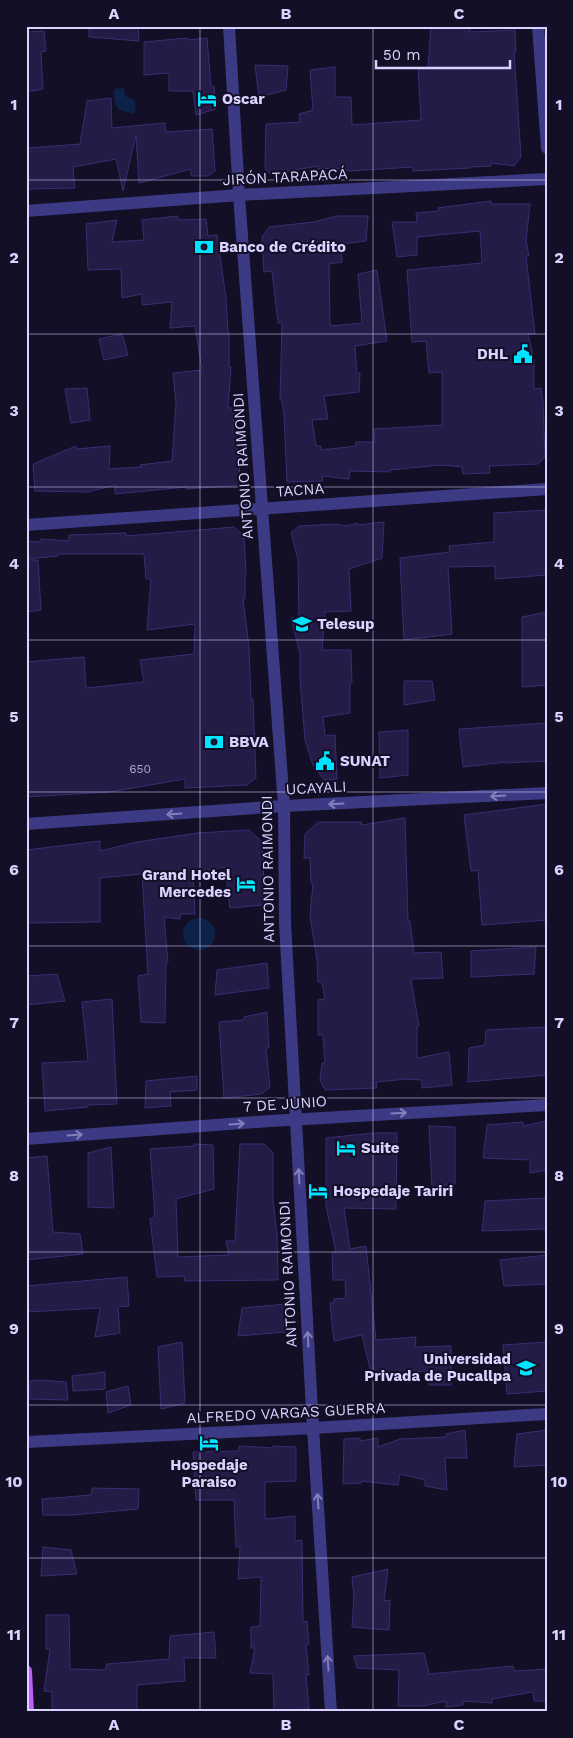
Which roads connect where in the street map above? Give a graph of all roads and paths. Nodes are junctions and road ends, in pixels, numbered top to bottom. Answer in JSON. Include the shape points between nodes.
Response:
{"nodes":[{"id":1,"x":229,"y":26,"type":"edge"},
{"id":2,"x":538,"y":26,"type":"edge"},
{"id":3,"x":547,"y":148,"type":"edge"},
{"id":4,"x":547,"y":179,"type":"edge"},
{"id":5,"x":238,"y":195,"type":"junction"},
{"id":6,"x":26,"y":211,"type":"edge"},
{"id":7,"x":547,"y":489,"type":"edge"},
{"id":8,"x":263,"y":508,"type":"junction"},
{"id":9,"x":26,"y":525,"type":"edge"},
{"id":10,"x":547,"y":793,"type":"edge"},
{"id":11,"x":284,"y":806,"type":"junction"},
{"id":12,"x":26,"y":824,"type":"edge"},
{"id":13,"x":547,"y":1105,"type":"edge"},
{"id":14,"x":296,"y":1120,"type":"junction"},
{"id":15,"x":26,"y":1139,"type":"edge"},
{"id":16,"x":547,"y":1414,"type":"edge"},
{"id":17,"x":313,"y":1428,"type":"junction"},
{"id":18,"x":26,"y":1442,"type":"edge"},
{"id":19,"x":26,"y":1671,"type":"edge"},
{"id":20,"x":28,"y":1712,"type":"edge"},
{"id":21,"x":331,"y":1712,"type":"edge"}],
"edges":[{"from":1,"to":5,"type":"street","name":"ANTONIO RAIMONDI"},
{"from":2,"to":3,"type":"street"},
{"from":4,"to":5,"type":"street","name":"JIRÓN TARAPACÁ"},
{"from":5,"to":6,"type":"street","name":"JIRÓN TARAPACÁ"},
{"from":5,"to":8,"type":"street","name":"ANTONIO RAIMONDI"},
{"from":7,"to":8,"type":"street","name":"TACNA"},
{"from":8,"to":9,"type":"street","name":"TACNA"},
{"from":8,"to":11,"type":"street","name":"ANTONIO RAIMONDI"},
{"from":10,"to":11,"type":"street","name":"UCAYALI","one_way":true},
{"from":11,"to":12,"type":"street","name":"UCAYALI","one_way":true},
{"from":11,"to":14,"type":"street","name":"ANTONIO RAIMONDI","via":[[285,924]]},
{"from":14,"to":13,"type":"street","name":"7 DE JUNIO","one_way":true},
{"from":15,"to":14,"type":"street","name":"7 DE JUNIO","one_way":true},
{"from":17,"to":14,"type":"street","name":"ANTONIO RAIMONDI","one_way":true},
{"from":16,"to":17,"type":"street","name":"ALFREDO VARGAS GUERRA"},
{"from":17,"to":18,"type":"street","name":"ALFREDO VARGAS GUERRA"},
{"from":21,"to":17,"type":"street","name":"ANTONIO RAIMONDI","one_way":true},
{"from":19,"to":20,"type":"main road"}]}
